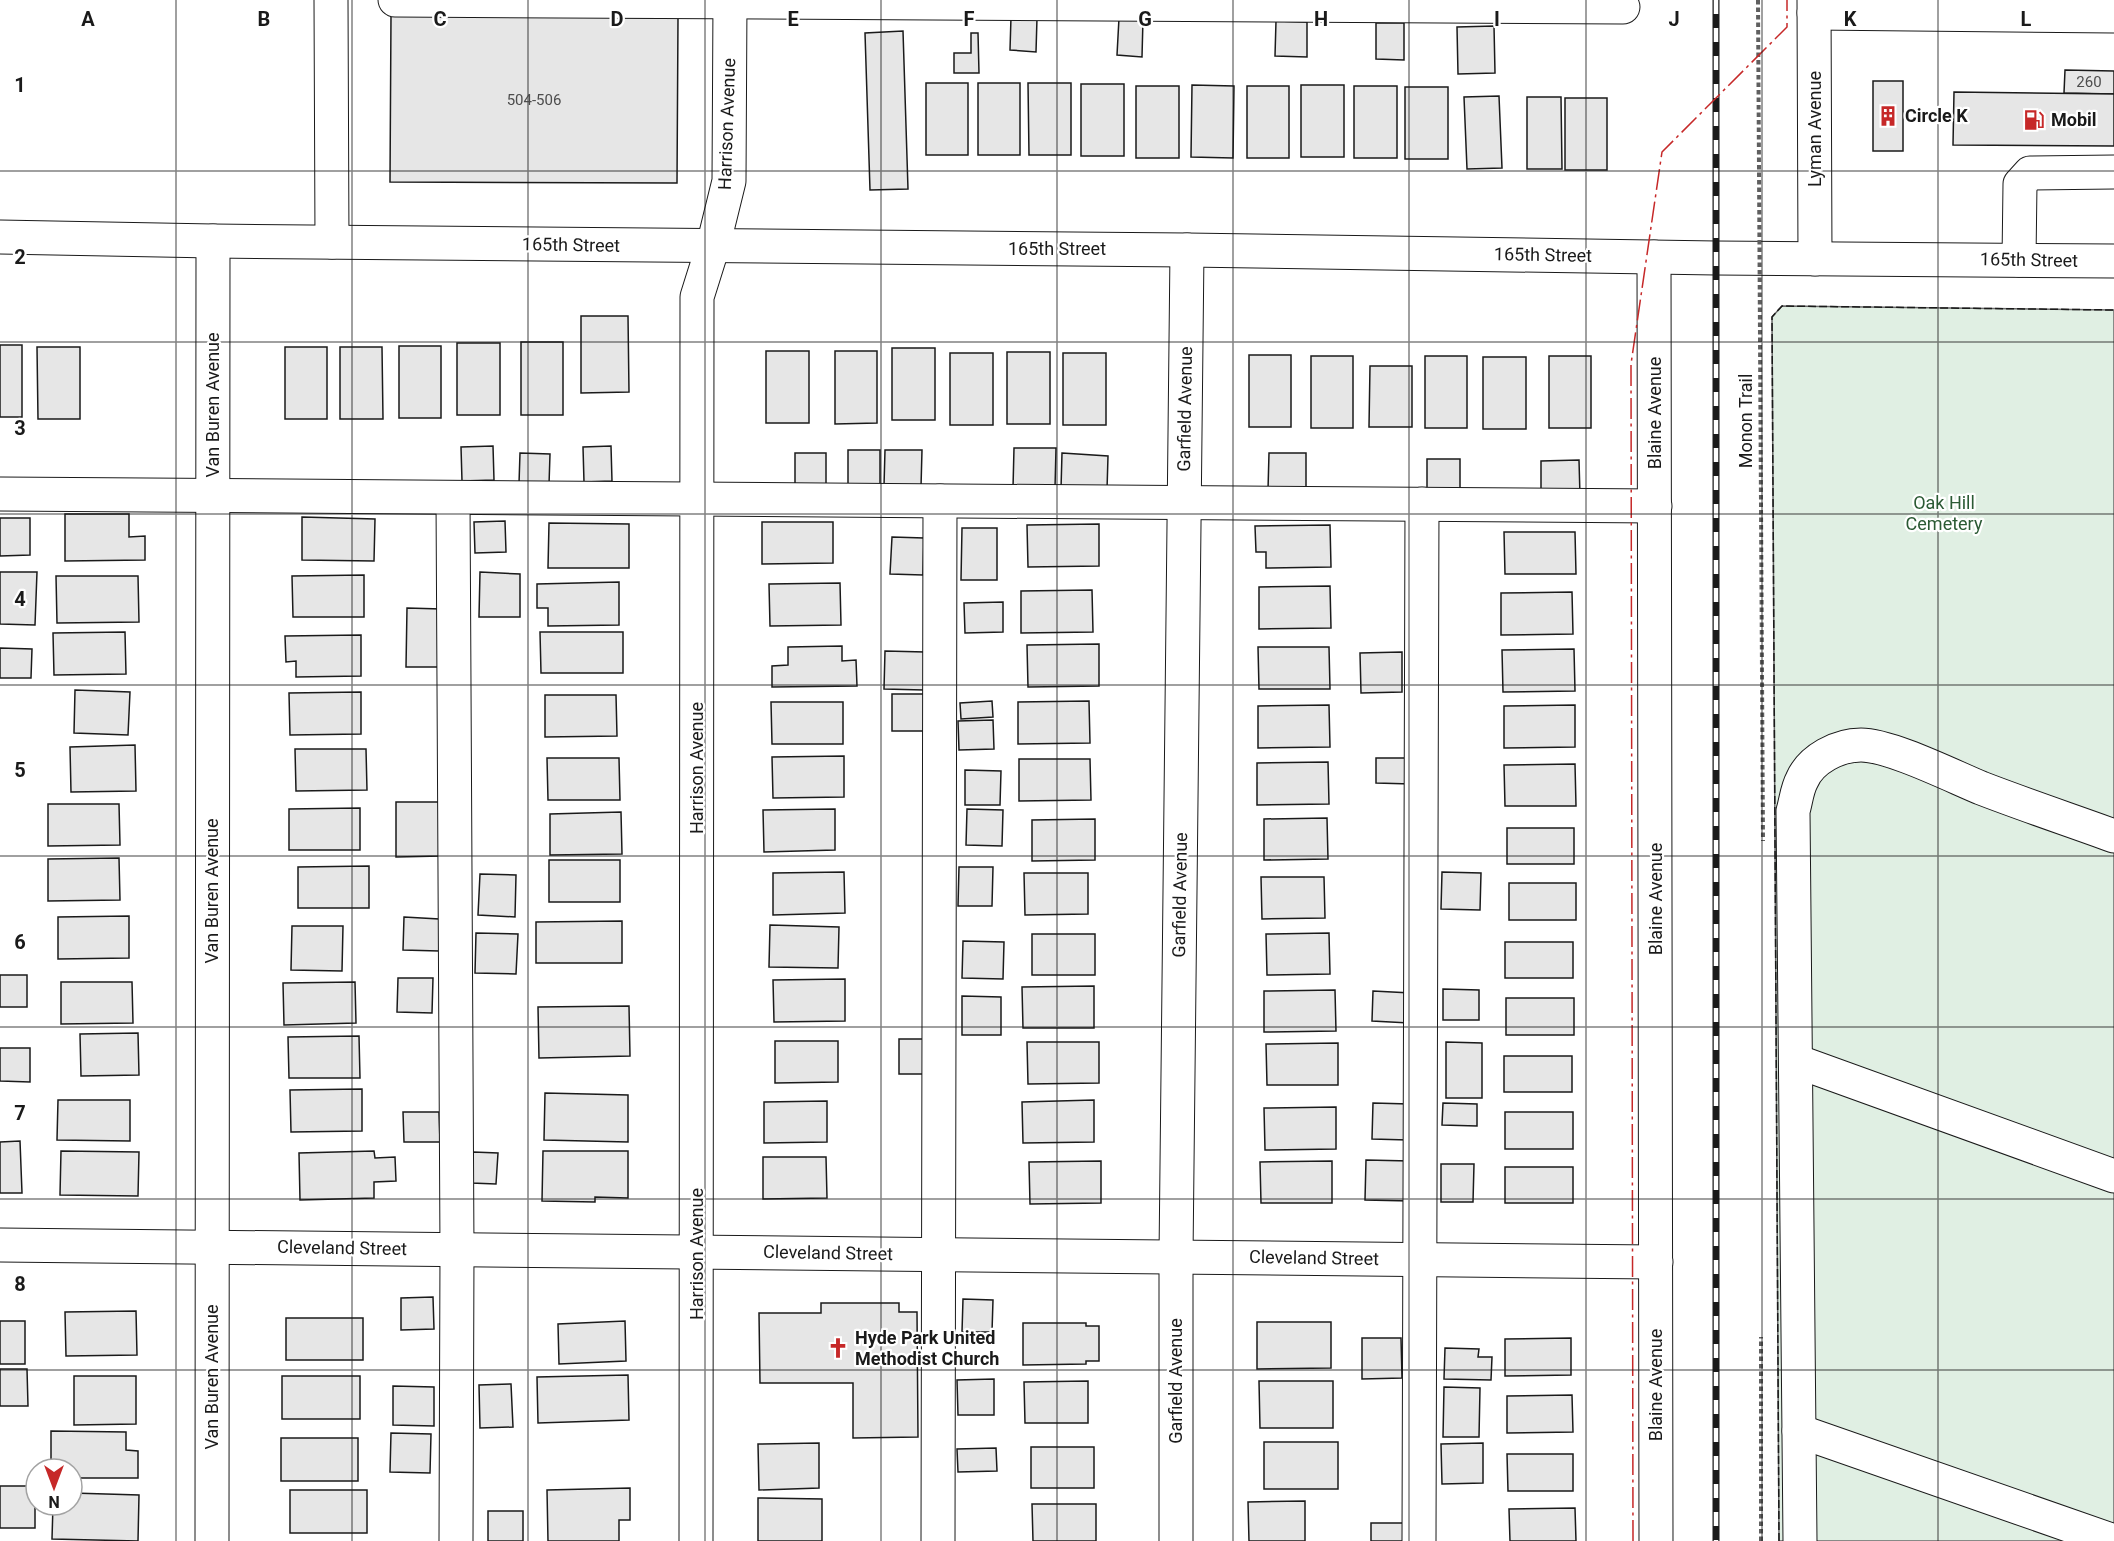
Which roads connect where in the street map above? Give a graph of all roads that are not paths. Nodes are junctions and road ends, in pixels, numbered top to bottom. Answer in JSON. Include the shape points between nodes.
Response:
{"nodes":[{"id":1,"x":331,"y":0,"type":"edge"},
{"id":2,"x":395,"y":0,"type":"edge"},
{"id":3,"x":730,"y":1,"type":"edge"},
{"id":4,"x":1623,"y":7,"type":"dead end"},
{"id":5,"x":1814,"y":7,"type":"edge"},
{"id":6,"x":2114,"y":16,"type":"edge"},
{"id":7,"x":2114,"y":172,"type":"edge"},
{"id":8,"x":0,"y":237,"type":"edge"},
{"id":9,"x":213,"y":241,"type":"junction"},
{"id":10,"x":332,"y":243,"type":"junction"},
{"id":11,"x":713,"y":246,"type":"junction"},
{"id":12,"x":1186,"y":250,"type":"junction"},
{"id":13,"x":1654,"y":257,"type":"junction"},
{"id":14,"x":1815,"y":259,"type":"junction"},
{"id":15,"x":2019,"y":260,"type":"junction"},
{"id":16,"x":2114,"y":261,"type":"edge"},
{"id":17,"x":0,"y":494,"type":"edge"},
{"id":18,"x":213,"y":496,"type":"junction"},
{"id":19,"x":453,"y":498,"type":"junction"},
{"id":20,"x":697,"y":499,"type":"junction"},
{"id":21,"x":940,"y":501,"type":"junction"},
{"id":22,"x":1184,"y":503,"type":"junction"},
{"id":23,"x":1422,"y":504,"type":"junction"},
{"id":24,"x":1655,"y":506,"type":"junction"},
{"id":25,"x":2114,"y":836,"type":"edge"},
{"id":26,"x":1796,"y":1061,"type":"junction"},
{"id":27,"x":2114,"y":1176,"type":"edge"},
{"id":28,"x":0,"y":1245,"type":"edge"},
{"id":29,"x":212,"y":1247,"type":"junction"},
{"id":30,"x":457,"y":1250,"type":"junction"},
{"id":31,"x":697,"y":1252,"type":"junction"},
{"id":32,"x":938,"y":1255,"type":"junction"},
{"id":33,"x":1176,"y":1257,"type":"junction"},
{"id":34,"x":1420,"y":1259,"type":"junction"},
{"id":35,"x":1656,"y":1262,"type":"junction"},
{"id":36,"x":1799,"y":1431,"type":"junction"},
{"id":37,"x":212,"y":1541,"type":"edge"},
{"id":38,"x":456,"y":1541,"type":"edge"},
{"id":39,"x":696,"y":1541,"type":"edge"},
{"id":40,"x":938,"y":1541,"type":"edge"},
{"id":41,"x":1176,"y":1541,"type":"edge"},
{"id":42,"x":1419,"y":1541,"type":"edge"},
{"id":43,"x":1656,"y":1541,"type":"edge"},
{"id":44,"x":1800,"y":1541,"type":"edge"},
{"id":45,"x":2114,"y":1541,"type":"edge"}],
"edges":[{"from":1,"to":10,"type":"street"},
{"from":2,"to":3,"type":"street"},
{"from":3,"to":4,"type":"street"},
{"from":3,"to":11,"type":"street","name":"Harrison Avenue","via":[[729,180]]},
{"from":5,"to":6,"type":"street"},
{"from":5,"to":14,"type":"street","name":"Lyman Avenue"},
{"from":7,"to":15,"type":"street","via":[[2030,173],[2020,184]]},
{"from":8,"to":9,"type":"street","name":"165th Street"},
{"from":9,"to":10,"type":"street","name":"165th Street"},
{"from":9,"to":18,"type":"street","name":"Van Buren Avenue"},
{"from":10,"to":11,"type":"street","name":"165th Street"},
{"from":11,"to":12,"type":"street","name":"165th Street"},
{"from":11,"to":20,"type":"street","name":"Harrison Avenue","via":[[697,297]]},
{"from":12,"to":13,"type":"street","name":"165th Street"},
{"from":12,"to":22,"type":"street","name":"Garfield Avenue"},
{"from":13,"to":14,"type":"street","name":"165th Street"},
{"from":13,"to":24,"type":"street","name":"Blaine Avenue"},
{"from":14,"to":15,"type":"street","name":"165th Street"},
{"from":15,"to":16,"type":"street","name":"165th Street"},
{"from":17,"to":18,"type":"street"},
{"from":18,"to":19,"type":"street"},
{"from":18,"to":29,"type":"street","name":"Van Buren Avenue"},
{"from":19,"to":20,"type":"street"},
{"from":19,"to":30,"type":"street"},
{"from":20,"to":21,"type":"street"},
{"from":20,"to":31,"type":"street","name":"Harrison Avenue"},
{"from":21,"to":22,"type":"street"},
{"from":21,"to":32,"type":"street"},
{"from":22,"to":23,"type":"street"},
{"from":22,"to":33,"type":"street","name":"Garfield Avenue"},
{"from":23,"to":24,"type":"street"},
{"from":23,"to":34,"type":"street"},
{"from":24,"to":35,"type":"street","name":"Blaine Avenue"},
{"from":25,"to":26,"type":"street","via":[[1884,749],[1862,745],[1839,749],[1816,760],[1802,780],[1793,811]]},
{"from":26,"to":27,"type":"street"},
{"from":26,"to":36,"type":"street"},
{"from":28,"to":29,"type":"street","name":"Cleveland Street"},
{"from":29,"to":30,"type":"street","name":"Cleveland Street"},
{"from":29,"to":37,"type":"street","name":"Van Buren Avenue"},
{"from":30,"to":31,"type":"street","name":"Cleveland Street"},
{"from":30,"to":38,"type":"street"},
{"from":31,"to":32,"type":"street","name":"Cleveland Street"},
{"from":31,"to":39,"type":"street","name":"Harrison Avenue"},
{"from":32,"to":33,"type":"street","name":"Cleveland Street"},
{"from":32,"to":40,"type":"street"},
{"from":33,"to":34,"type":"street","name":"Cleveland Street"},
{"from":33,"to":41,"type":"street","name":"Garfield Avenue"},
{"from":34,"to":35,"type":"street","name":"Cleveland Street"},
{"from":34,"to":42,"type":"street"},
{"from":35,"to":43,"type":"street","name":"Blaine Avenue"},
{"from":36,"to":44,"type":"street"},
{"from":36,"to":45,"type":"street"}]}
